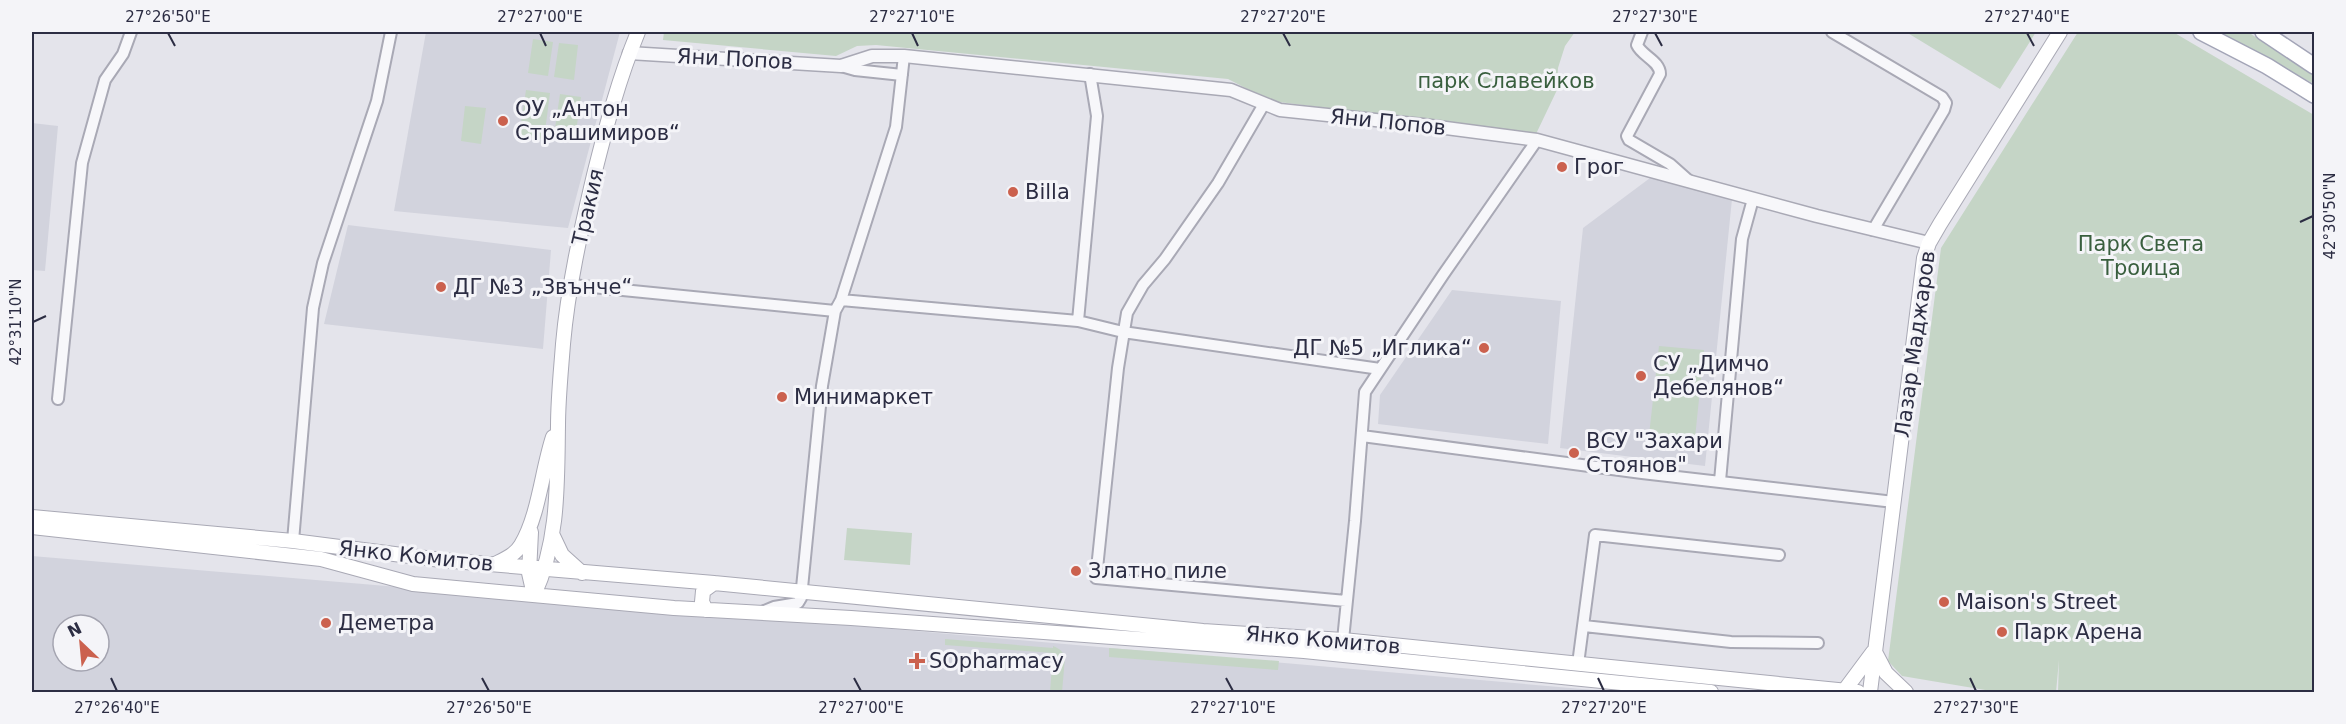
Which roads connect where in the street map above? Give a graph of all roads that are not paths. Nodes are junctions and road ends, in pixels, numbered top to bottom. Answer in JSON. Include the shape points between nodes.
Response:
{"nodes":[{"id":1,"x":131,"y":32,"type":"edge"},
{"id":2,"x":391,"y":32,"type":"edge"},
{"id":3,"x":638,"y":32,"type":"edge"},
{"id":4,"x":1642,"y":32,"type":"edge"},
{"id":5,"x":1832,"y":32,"type":"edge"},
{"id":6,"x":2060,"y":32,"type":"edge"},
{"id":7,"x":2201,"y":32,"type":"edge"},
{"id":8,"x":2263,"y":32,"type":"edge"},
{"id":9,"x":629,"y":53,"type":"junction"},
{"id":10,"x":904,"y":56,"type":"junction"},
{"id":11,"x":841,"y":66,"type":"junction"},
{"id":12,"x":2314,"y":66,"type":"edge"},
{"id":13,"x":1090,"y":74,"type":"junction"},
{"id":14,"x":902,"y":75,"type":"junction"},
{"id":15,"x":2314,"y":95,"type":"edge"},
{"id":16,"x":1264,"y":105,"type":"junction"},
{"id":17,"x":1537,"y":140,"type":"junction"},
{"id":18,"x":1690,"y":182,"type":"junction"},
{"id":19,"x":1753,"y":199,"type":"junction"},
{"id":20,"x":1873,"y":230,"type":"junction"},
{"id":21,"x":1929,"y":243,"type":"junction"},
{"id":22,"x":572,"y":285,"type":"junction"},
{"id":23,"x":841,"y":300,"type":"junction"},
{"id":24,"x":835,"y":311,"type":"junction"},
{"id":25,"x":1078,"y":321,"type":"junction"},
{"id":26,"x":1123,"y":332,"type":"junction"},
{"id":27,"x":1380,"y":369,"type":"junction"},
{"id":28,"x":58,"y":399,"type":"dead end"},
{"id":29,"x":558,"y":423,"type":"junction"},
{"id":30,"x":1362,"y":436,"type":"junction"},
{"id":31,"x":1720,"y":481,"type":"junction"},
{"id":32,"x":1894,"y":502,"type":"junction"},
{"id":33,"x":532,"y":515,"type":"junction"},
{"id":34,"x":32,"y":517,"type":"edge"},
{"id":35,"x":32,"y":527,"type":"edge"},
{"id":36,"x":553,"y":534,"type":"junction"},
{"id":37,"x":293,"y":541,"type":"junction"},
{"id":38,"x":1779,"y":555,"type":"dead end"},
{"id":39,"x":493,"y":565,"type":"junction"},
{"id":40,"x":529,"y":567,"type":"junction"},
{"id":41,"x":544,"y":569,"type":"junction"},
{"id":42,"x":582,"y":573,"type":"junction"},
{"id":43,"x":714,"y":582,"type":"junction"},
{"id":44,"x":801,"y":591,"type":"junction"},
{"id":45,"x":534,"y":595,"type":"junction"},
{"id":46,"x":1346,"y":601,"type":"junction"},
{"id":47,"x":706,"y":610,"type":"junction"},
{"id":48,"x":762,"y":612,"type":"junction"},
{"id":49,"x":1584,"y":626,"type":"junction"},
{"id":50,"x":1343,"y":640,"type":"junction"},
{"id":51,"x":1818,"y":643,"type":"dead end"},
{"id":52,"x":1875,"y":650,"type":"junction"},
{"id":53,"x":1578,"y":664,"type":"junction"},
{"id":54,"x":1666,"y":681,"type":"junction"},
{"id":55,"x":1639,"y":689,"type":"edge"},
{"id":56,"x":1851,"y":692,"type":"edge"},
{"id":57,"x":1711,"y":693,"type":"edge"},
{"id":58,"x":1870,"y":693,"type":"edge"},
{"id":59,"x":1906,"y":693,"type":"edge"}],
"edges":[{"from":1,"to":28,"type":"street","via":[[123,54],[105,80],[82,163]]},
{"from":2,"to":37,"type":"street","via":[[377,100],[324,262],[313,308]]},
{"from":3,"to":9,"type":"main road","name":"Тракия"},
{"from":4,"to":18,"type":"street","via":[[1637,45],[1658,66],[1660,74],[1627,136]]},
{"from":5,"to":20,"type":"street","via":[[1946,103]]},
{"from":6,"to":21,"type":"main road","name":"Лазар Маджаров"},
{"from":7,"to":15,"type":"main road"},
{"from":8,"to":12,"type":"main road"},
{"from":9,"to":11,"type":"street","name":"Яни Попов"},
{"from":9,"to":22,"type":"main road","name":"Тракия","via":[[603,142]]},
{"from":10,"to":11,"type":"street","name":"Яни Попов","via":[[872,56]]},
{"from":10,"to":13,"type":"street","name":"Яни Попов"},
{"from":10,"to":14,"type":"street"},
{"from":11,"to":14,"type":"street","name":"Яни Попов"},
{"from":13,"to":16,"type":"street","name":"Яни Попов","via":[[1231,90]]},
{"from":13,"to":25,"type":"street","via":[[1097,116]]},
{"from":14,"to":23,"type":"street","via":[[896,127]]},
{"from":16,"to":17,"type":"street","name":"Яни Попов"},
{"from":16,"to":26,"type":"street","via":[[1218,183],[1143,285]]},
{"from":17,"to":18,"type":"street","name":"Яни Попов"},
{"from":17,"to":27,"type":"street"},
{"from":18,"to":19,"type":"street","name":"Яни Попов"},
{"from":19,"to":20,"type":"street","name":"Яни Попов"},
{"from":19,"to":31,"type":"street","via":[[1742,239]]},
{"from":20,"to":21,"type":"street","name":"Яни Попов"},
{"from":21,"to":32,"type":"main road","name":"Лазар Маджаров","via":[[1921,274]]},
{"from":22,"to":24,"type":"street"},
{"from":22,"to":29,"type":"main road","name":"Тракия"},
{"from":23,"to":24,"type":"street"},
{"from":23,"to":25,"type":"street"},
{"from":24,"to":44,"type":"street","via":[[822,386]]},
{"from":25,"to":26,"type":"street"},
{"from":26,"to":27,"type":"street"},
{"from":26,"to":46,"type":"street","via":[[1096,578]]},
{"from":27,"to":30,"type":"street","via":[[1365,392]]},
{"from":29,"to":33,"type":"main road","name":"Тракия"},
{"from":29,"to":36,"type":"main road","name":"Тракия"},
{"from":30,"to":31,"type":"street"},
{"from":30,"to":46,"type":"street"},
{"from":31,"to":32,"type":"street"},
{"from":32,"to":52,"type":"main road","name":"Лазар Маджаров"},
{"from":33,"to":39,"type":"main road","via":[[521,545],[508,558]]},
{"from":33,"to":40,"type":"main road"},
{"from":34,"to":37,"type":"main road","name":"Янко Комитов"},
{"from":35,"to":45,"type":"main road","name":"Янко Комитов","via":[[281,553],[329,560],[413,584]]},
{"from":36,"to":41,"type":"main road","name":"Тракия"},
{"from":36,"to":42,"type":"main road","via":[[561,555]]},
{"from":37,"to":39,"type":"main road","name":"Янко Комитов"},
{"from":38,"to":49,"type":"street","via":[[1595,535]]},
{"from":39,"to":40,"type":"main road","name":"Янко Комитов"},
{"from":40,"to":41,"type":"main road","name":"Янко Комитов"},
{"from":40,"to":45,"type":"main road"},
{"from":41,"to":42,"type":"main road","name":"Янко Комитов"},
{"from":41,"to":45,"type":"main road","name":"Тракия"},
{"from":42,"to":43,"type":"main road","name":"Янко Комитов"},
{"from":43,"to":44,"type":"main road","name":"Янко Комитов"},
{"from":43,"to":47,"type":"main road","via":[[703,591]]},
{"from":44,"to":48,"type":"street","name":"Янко Комитов","via":[[798,603]]},
{"from":44,"to":50,"type":"main road","name":"Янко Комитов","via":[[1203,631]]},
{"from":45,"to":47,"type":"main road","name":"Янко Комитов"},
{"from":46,"to":50,"type":"street"},
{"from":47,"to":48,"type":"main road","name":"Янко Комитов"},
{"from":48,"to":55,"type":"main road","name":"Янко Комитов","via":[[1304,651]]},
{"from":49,"to":51,"type":"street","via":[[1731,642]]},
{"from":49,"to":53,"type":"street"},
{"from":50,"to":53,"type":"main road","name":"Янко Комитов"},
{"from":52,"to":56,"type":"main road"},
{"from":52,"to":58,"type":"main road","name":"Лазар Маджаров"},
{"from":52,"to":59,"type":"main road","via":[[1886,673]]},
{"from":53,"to":54,"type":"main road","name":"Янко Комитов"},
{"from":54,"to":55,"type":"main road","name":"Янко Комитов"},
{"from":54,"to":56,"type":"main road","name":"Янко Комитов"},
{"from":54,"to":57,"type":"main road","name":"Янко Комитов"}]}
